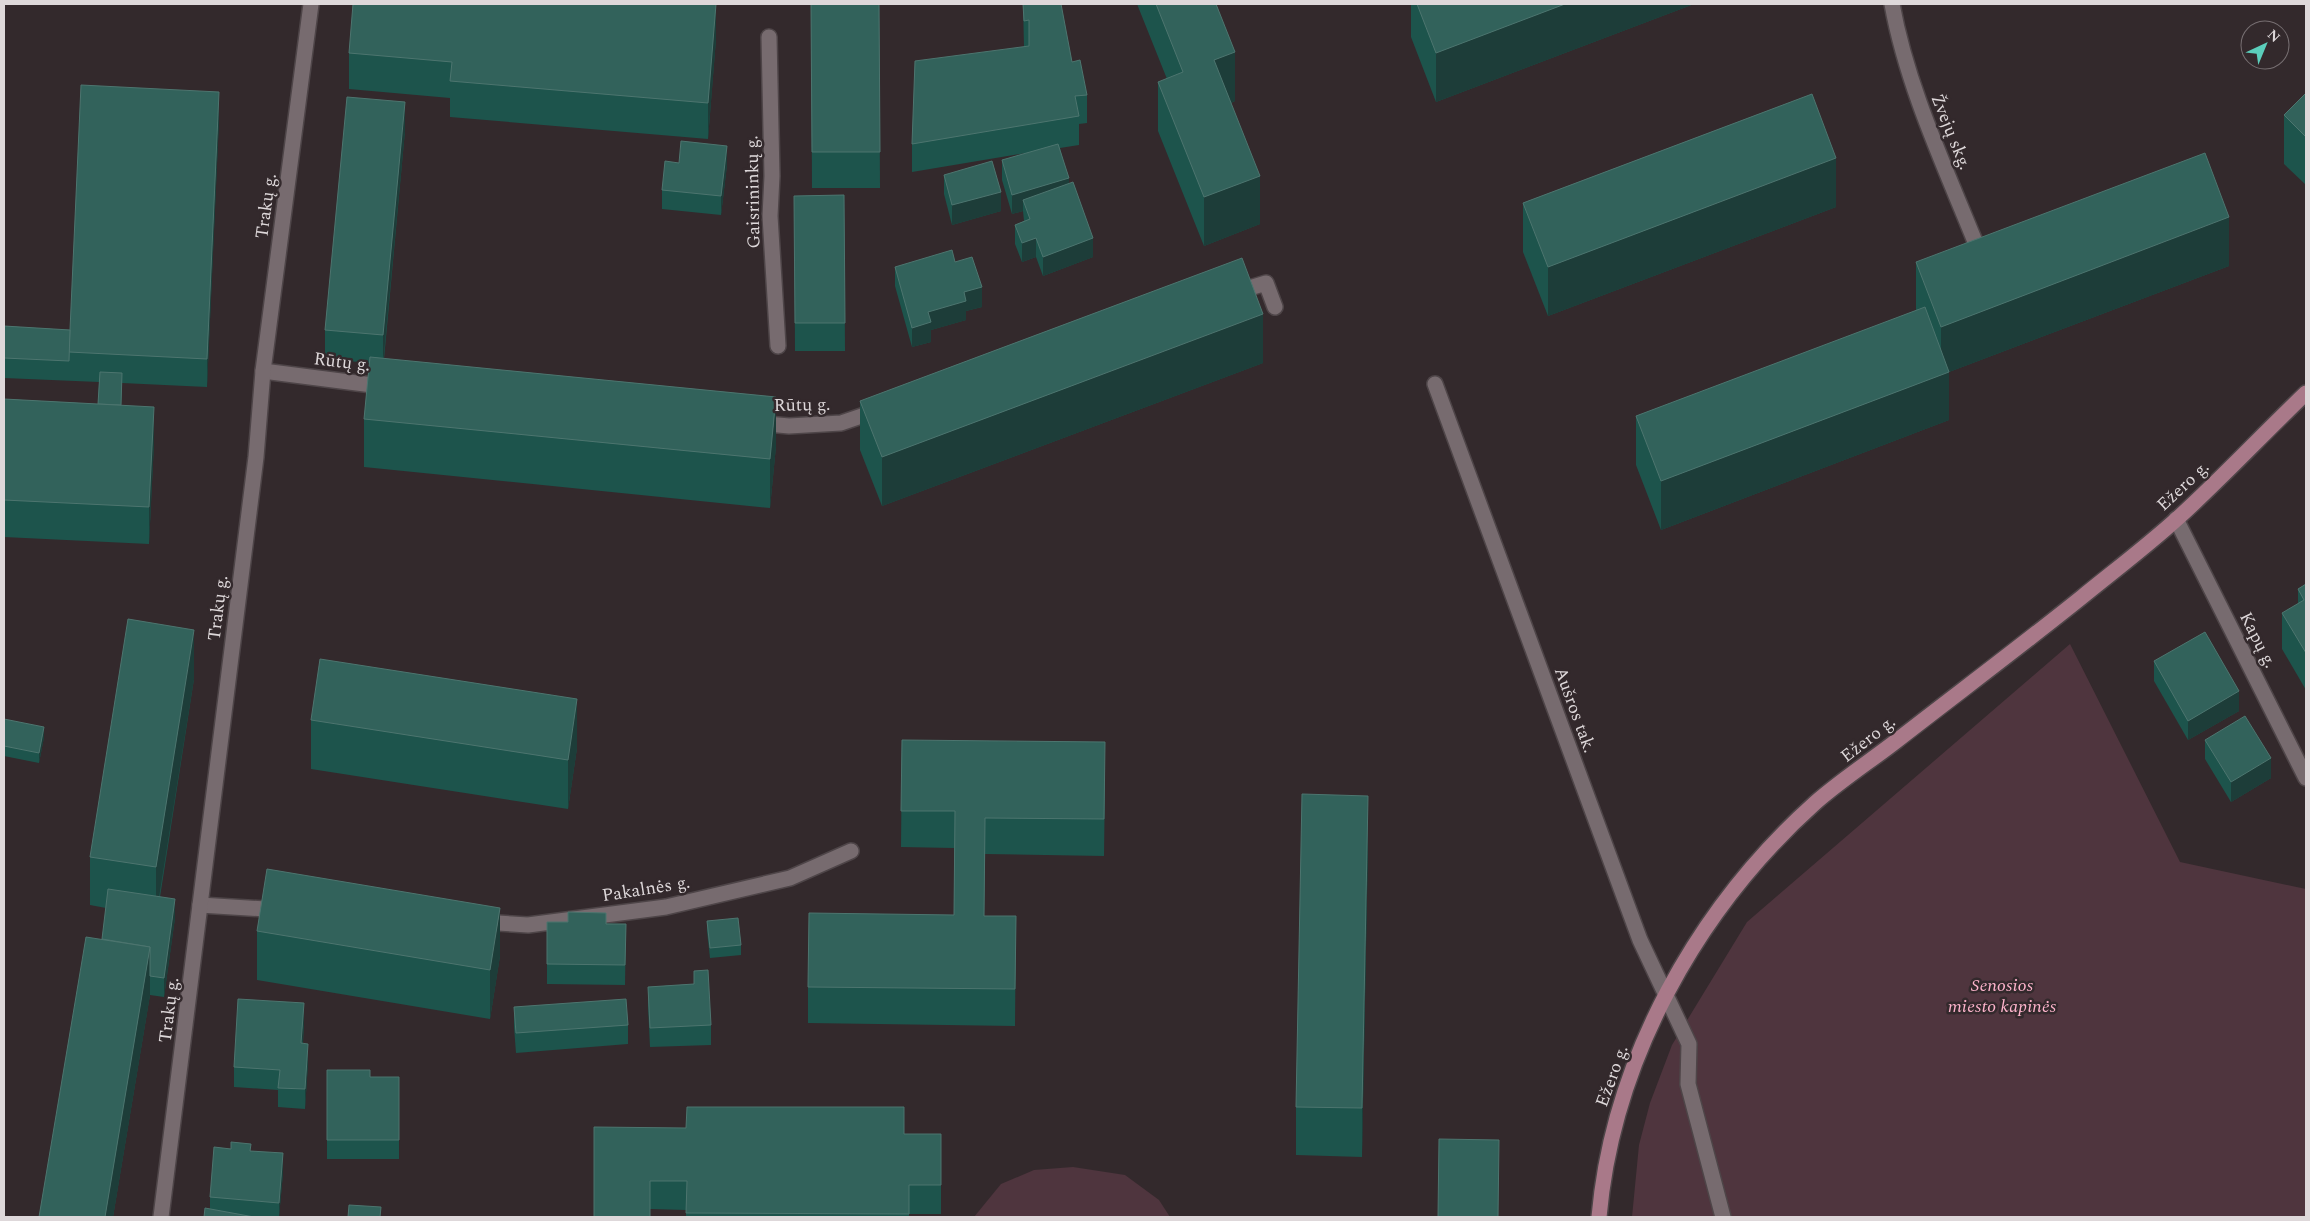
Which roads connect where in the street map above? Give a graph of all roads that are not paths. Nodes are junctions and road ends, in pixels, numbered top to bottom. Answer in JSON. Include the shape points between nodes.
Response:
{"nodes":[{"id":1,"x":312,"y":4,"type":"edge"},
{"id":2,"x":1892,"y":4,"type":"edge"},
{"id":3,"x":769,"y":37,"type":"dead end"},
{"id":4,"x":1986,"y":270,"type":"edge"},
{"id":5,"x":1222,"y":296,"type":"edge"},
{"id":6,"x":1275,"y":308,"type":"dead end"},
{"id":7,"x":778,"y":346,"type":"dead end"},
{"id":8,"x":263,"y":371,"type":"junction"},
{"id":9,"x":1435,"y":384,"type":"dead end"},
{"id":10,"x":401,"y":388,"type":"edge"},
{"id":11,"x":2306,"y":393,"type":"edge"},
{"id":12,"x":897,"y":404,"type":"edge"},
{"id":13,"x":740,"y":422,"type":"edge"},
{"id":14,"x":2176,"y":519,"type":"junction"},
{"id":15,"x":2306,"y":778,"type":"edge"},
{"id":16,"x":852,"y":852,"type":"dead end"},
{"id":17,"x":200,"y":905,"type":"junction"},
{"id":18,"x":299,"y":911,"type":"edge"},
{"id":19,"x":468,"y":922,"type":"edge"},
{"id":20,"x":1666,"y":996,"type":"junction"},
{"id":21,"x":161,"y":1217,"type":"edge"},
{"id":22,"x":1599,"y":1217,"type":"edge"},
{"id":23,"x":1723,"y":1217,"type":"edge"}],
"edges":[{"from":1,"to":8,"type":"street","name":"Trakų g."},
{"from":2,"to":4,"type":"street","name":"Žvejų skg.","via":[[1899,43],[1915,91]]},
{"from":3,"to":7,"type":"street","name":"Gaisrininkų g.","via":[[770,216]]},
{"from":5,"to":6,"type":"street","via":[[1266,283]]},
{"from":8,"to":10,"type":"street","name":"Rūtų g."},
{"from":8,"to":17,"type":"street","name":"Trakų g."},
{"from":9,"to":20,"type":"street","name":"Aušros tak.","via":[[1640,940]]},
{"from":11,"to":14,"type":"main road","name":"Ežero g."},
{"from":12,"to":13,"type":"street","name":"Rūtų g.","via":[[841,423],[788,426]]},
{"from":14,"to":15,"type":"street","name":"Kapų g."},
{"from":14,"to":20,"type":"main road","name":"Ežero g.","via":[[2082,597],[1815,804],[1758,861],[1726,901]]},
{"from":16,"to":19,"type":"street","name":"Pakalnės g.","via":[[790,878],[666,907],[528,925]]},
{"from":17,"to":18,"type":"street"},
{"from":17,"to":21,"type":"street","name":"Trakų g."},
{"from":20,"to":22,"type":"main road","name":"Ežero g.","via":[[1636,1058],[1623,1095],[1612,1135]]},
{"from":20,"to":23,"type":"street","name":"Aušros tak.","via":[[1689,1044],[1688,1084]]}]}
